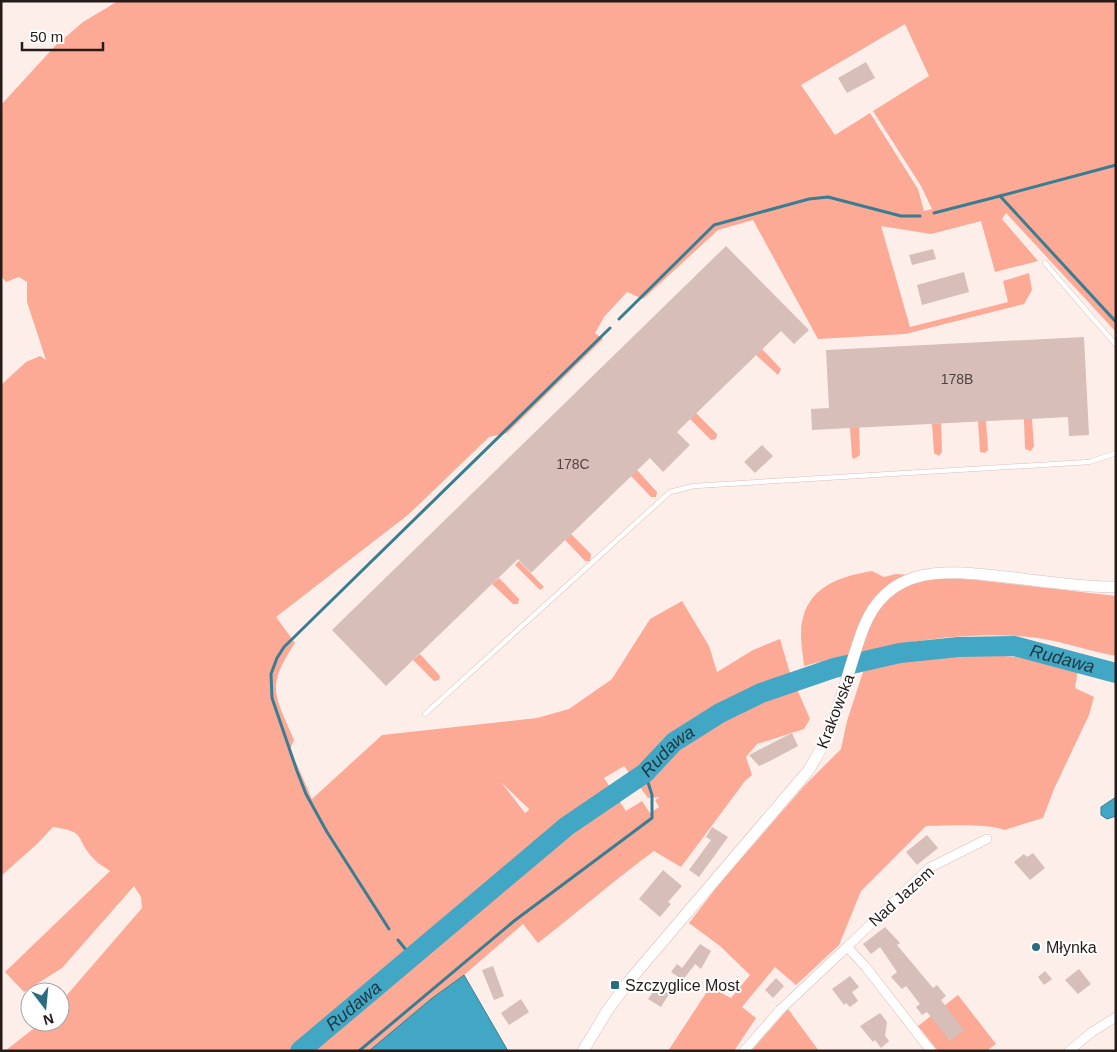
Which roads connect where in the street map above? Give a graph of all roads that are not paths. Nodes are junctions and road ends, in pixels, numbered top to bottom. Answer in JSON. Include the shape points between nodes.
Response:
{"nodes":[{"id":1,"x":1045,"y":263,"type":"dead end"},
{"id":2,"x":1116,"y":345,"type":"edge"},
{"id":3,"x":1116,"y":453,"type":"edge"},
{"id":4,"x":1116,"y":587,"type":"edge"},
{"id":5,"x":425,"y":714,"type":"dead end"},
{"id":6,"x":987,"y":839,"type":"dead end"},
{"id":7,"x":846,"y":947,"type":"junction"},
{"id":8,"x":1116,"y":1017,"type":"edge"},
{"id":9,"x":583,"y":1051,"type":"edge"},
{"id":10,"x":744,"y":1051,"type":"edge"},
{"id":11,"x":931,"y":1051,"type":"edge"},
{"id":12,"x":1069,"y":1051,"type":"edge"}],
"edges":[{"from":1,"to":2,"type":"lane"},
{"from":3,"to":5,"type":"lane","via":[[1089,462],[694,486],[670,492]]},
{"from":4,"to":9,"type":"street","name":"Krakowska","via":[[963,572],[929,573],[910,579],[888,592],[872,611],[863,630],[842,699],[826,740],[808,771],[635,974]]},
{"from":6,"to":7,"type":"street","name":"Nad Jazem","via":[[929,868]]},
{"from":7,"to":10,"type":"street","name":"Nad Jazem","via":[[762,1028]]},
{"from":7,"to":11,"type":"street","via":[[865,966]]},
{"from":8,"to":12,"type":"street"}]}
